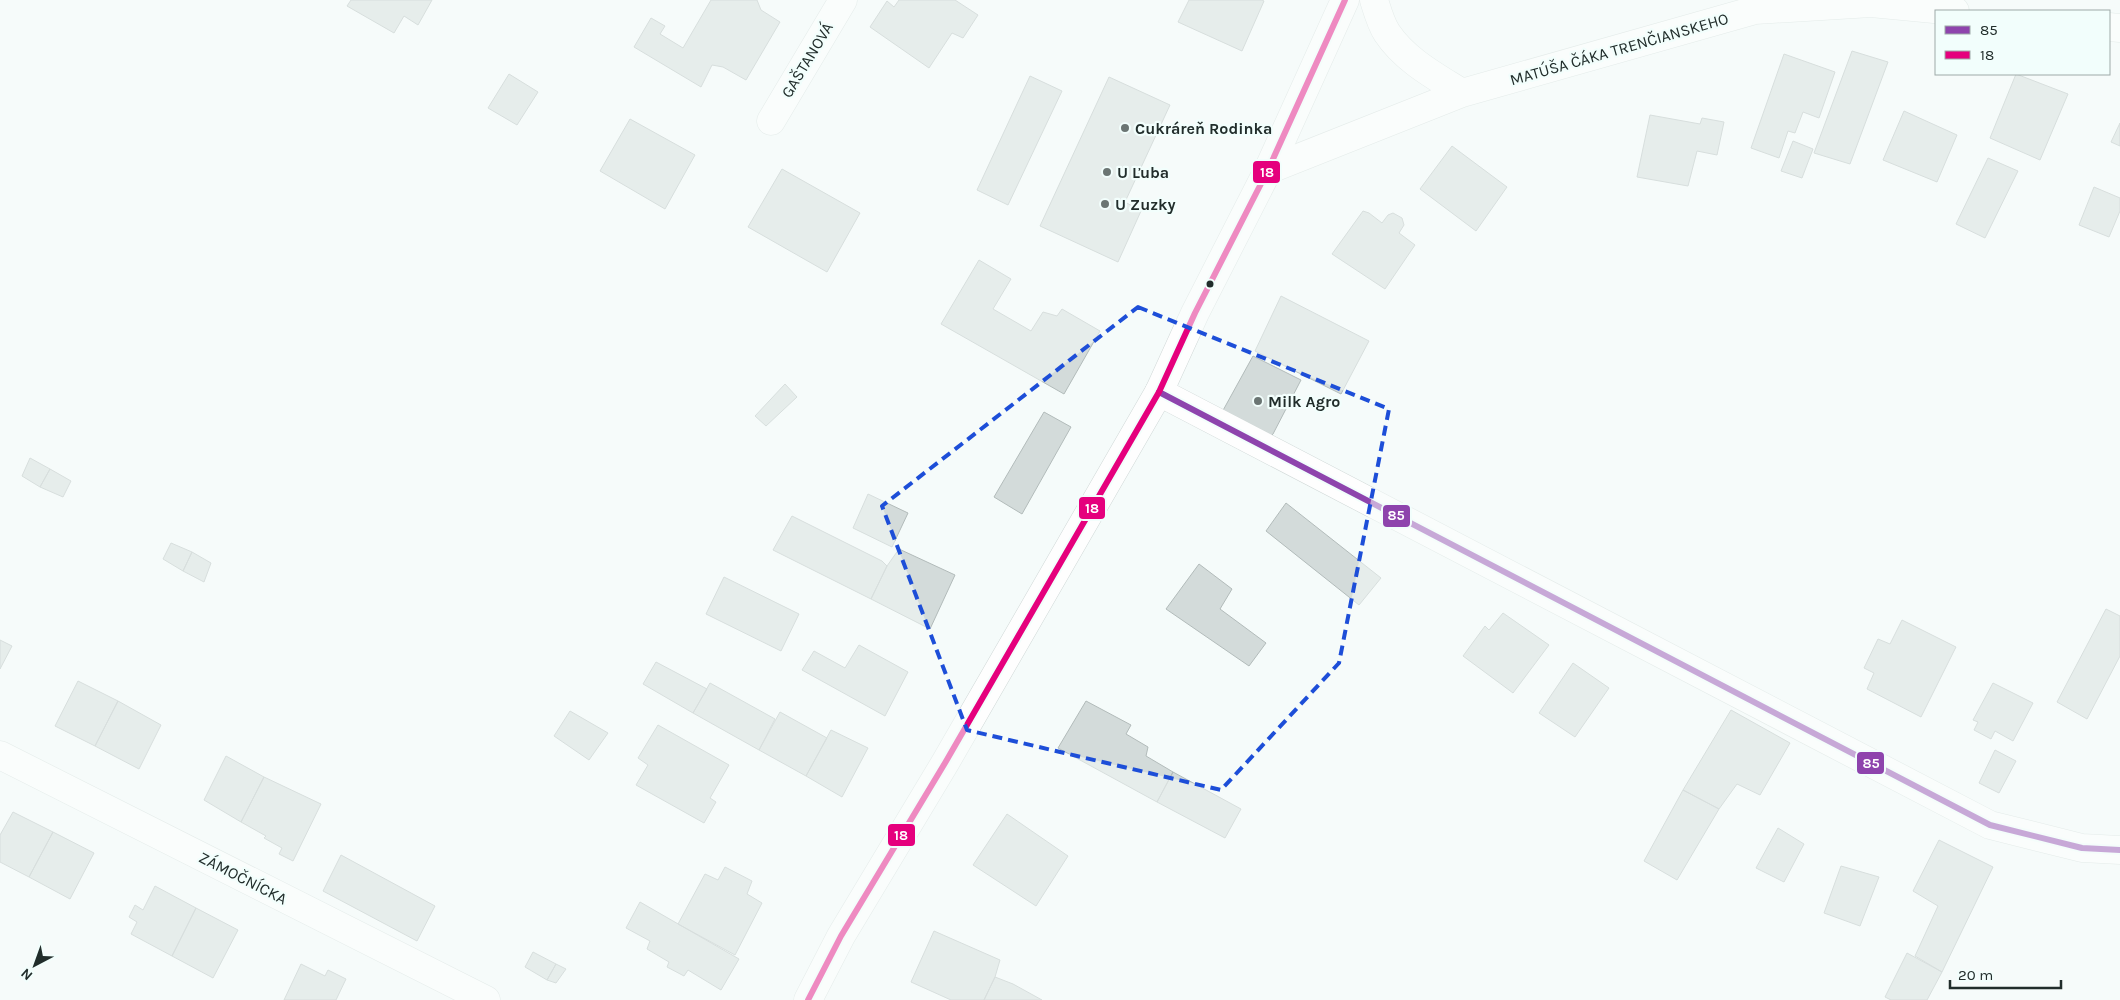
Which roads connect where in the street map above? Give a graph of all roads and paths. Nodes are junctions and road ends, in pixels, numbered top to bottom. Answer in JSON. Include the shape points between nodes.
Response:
{"nodes":[{"id":1,"x":843,"y":0,"type":"edge"},
{"id":2,"x":1344,"y":0,"type":"edge"},
{"id":3,"x":1374,"y":0,"type":"edge"},
{"id":4,"x":1944,"y":10,"type":"edge"},
{"id":5,"x":1462,"y":93,"type":"junction"},
{"id":6,"x":771,"y":121,"type":"dead end"},
{"id":7,"x":1268,"y":170,"type":"junction"},
{"id":8,"x":1159,"y":392,"type":"junction"},
{"id":9,"x":0,"y":755,"type":"edge"},
{"id":10,"x":2120,"y":850,"type":"edge"},
{"id":11,"x":486,"y":1000,"type":"edge"},
{"id":12,"x":808,"y":1000,"type":"edge"}],
"edges":[{"from":1,"to":6,"type":"street","name":"GAŠTANOVÁ"},
{"from":2,"to":7,"type":"street"},
{"from":3,"to":5,"type":"street","via":[[1386,32],[1404,53]]},
{"from":4,"to":5,"type":"street","name":"MATÚŠA ČÁKA TRENČIANSKEHO","via":[[1871,3],[1755,10]]},
{"from":5,"to":7,"type":"street","name":"MATÚŠA ČÁKA TRENČIANSKEHO"},
{"from":7,"to":8,"type":"street","via":[[1195,313]]},
{"from":8,"to":10,"type":"street","via":[[1990,825],[2082,848]]},
{"from":8,"to":12,"type":"street","via":[[841,936]]},
{"from":9,"to":11,"type":"street","name":"ZÁMOČNÍCKA"}]}
